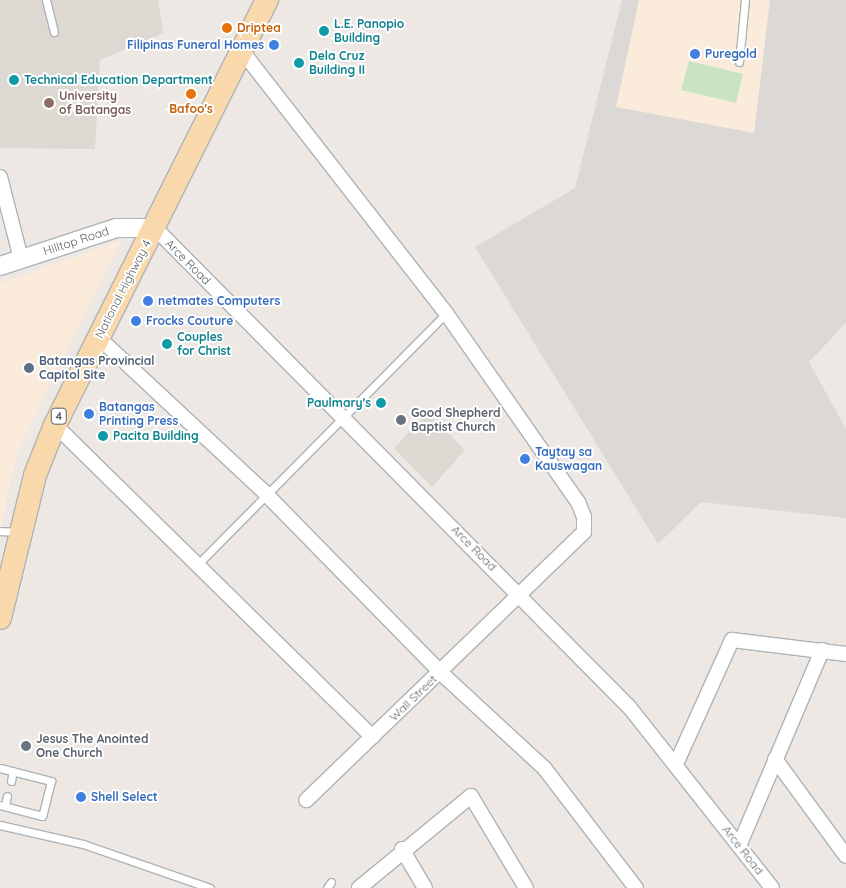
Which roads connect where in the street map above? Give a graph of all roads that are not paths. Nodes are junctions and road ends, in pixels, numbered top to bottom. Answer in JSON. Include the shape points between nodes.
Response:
{"nodes":[{"id":1,"x":46,"y":0,"type":"edge"},
{"id":2,"x":267,"y":0,"type":"edge"},
{"id":3,"x":745,"y":0,"type":"edge"},
{"id":4,"x":54,"y":32,"type":"dead end"},
{"id":5,"x":242,"y":51,"type":"junction"},
{"id":6,"x":739,"y":62,"type":"dead end"},
{"id":7,"x":0,"y":177,"type":"edge"},
{"id":8,"x":155,"y":228,"type":"junction"},
{"id":9,"x":21,"y":259,"type":"junction"},
{"id":10,"x":0,"y":266,"type":"edge"},
{"id":11,"x":446,"y":313,"type":"junction"},
{"id":12,"x":98,"y":337,"type":"junction"},
{"id":13,"x":344,"y":420,"type":"junction"},
{"id":14,"x":54,"y":425,"type":"junction"},
{"id":15,"x":265,"y":493,"type":"junction"},
{"id":16,"x":10,"y":531,"type":"edge"},
{"id":17,"x":199,"y":563,"type":"junction"},
{"id":18,"x":521,"y":595,"type":"junction"},
{"id":19,"x":0,"y":618,"type":"edge"},
{"id":20,"x":822,"y":650,"type":"junction"},
{"id":21,"x":846,"y":654,"type":"edge"},
{"id":22,"x":440,"y":672,"type":"junction"},
{"id":23,"x":373,"y":737,"type":"junction"},
{"id":24,"x":775,"y":759,"type":"junction"},
{"id":25,"x":676,"y":764,"type":"junction"},
{"id":26,"x":0,"y":768,"type":"edge"},
{"id":27,"x":13,"y":771,"type":"junction"},
{"id":28,"x":11,"y":781,"type":"dead end"},
{"id":29,"x":8,"y":796,"type":"dead end"},
{"id":30,"x":306,"y":800,"type":"dead end"},
{"id":31,"x":2,"y":806,"type":"edge"},
{"id":32,"x":0,"y":825,"type":"edge"},
{"id":33,"x":740,"y":846,"type":"junction"},
{"id":34,"x":402,"y":850,"type":"junction"},
{"id":35,"x":846,"y":856,"type":"edge"},
{"id":36,"x":770,"y":887,"type":"edge"},
{"id":37,"x":210,"y":888,"type":"edge"},
{"id":38,"x":359,"y":888,"type":"edge"},
{"id":39,"x":425,"y":888,"type":"edge"},
{"id":40,"x":526,"y":888,"type":"edge"},
{"id":41,"x":636,"y":888,"type":"edge"}],
"edges":[{"from":1,"to":4,"type":"lane"},
{"from":2,"to":5,"type":"main road","name":"National Highway 4","number":"4"},
{"from":3,"to":6,"type":"lane"},
{"from":5,"to":8,"type":"main road","name":"National Highway 4","number":"4"},
{"from":5,"to":11,"type":"street","name":"Wall Street"},
{"from":7,"to":9,"type":"street"},
{"from":8,"to":9,"type":"street","name":"Hilltop Road","via":[[116,228]]},
{"from":8,"to":12,"type":"main road","name":"National Highway 4","number":"4"},
{"from":8,"to":13,"type":"street","name":"Arce Road"},
{"from":9,"to":10,"type":"street","name":"Hilltop Road"},
{"from":11,"to":13,"type":"lane"},
{"from":11,"to":18,"type":"street","name":"Wall Street","via":[[578,502],[584,517],[584,532]]},
{"from":12,"to":14,"type":"main road","name":"National Highway 4","number":"4"},
{"from":12,"to":15,"type":"street"},
{"from":13,"to":15,"type":"lane"},
{"from":13,"to":18,"type":"street","name":"Arce Road"},
{"from":14,"to":16,"type":"main road","name":"National Highway 4","number":"4"},
{"from":14,"to":17,"type":"street"},
{"from":15,"to":17,"type":"lane"},
{"from":15,"to":22,"type":"street"},
{"from":16,"to":19,"type":"main road","name":"National Highway 4","number":"4"},
{"from":17,"to":23,"type":"street"},
{"from":18,"to":22,"type":"street","name":"Wall Street"},
{"from":18,"to":25,"type":"street","name":"Arce Road","via":[[630,708]]},
{"from":20,"to":21,"type":"street"},
{"from":20,"to":24,"type":"street"},
{"from":20,"to":25,"type":"street","via":[[732,640]]},
{"from":22,"to":23,"type":"street","name":"Wall Street"},
{"from":22,"to":41,"type":"street","via":[[545,769]]},
{"from":23,"to":30,"type":"street","name":"Wall Street"},
{"from":24,"to":33,"type":"street"},
{"from":24,"to":35,"type":"street"},
{"from":25,"to":33,"type":"street","name":"Arce Road"},
{"from":26,"to":27,"type":"lane"},
{"from":27,"to":28,"type":"lane"},
{"from":27,"to":31,"type":"lane","via":[[51,781],[42,816]]},
{"from":29,"to":31,"type":"lane"},
{"from":32,"to":37,"type":"lane","via":[[84,844]]},
{"from":33,"to":36,"type":"street","name":"Arce Road"},
{"from":34,"to":38,"type":"street"},
{"from":34,"to":39,"type":"street"},
{"from":34,"to":40,"type":"street","via":[[471,796]]}]}
